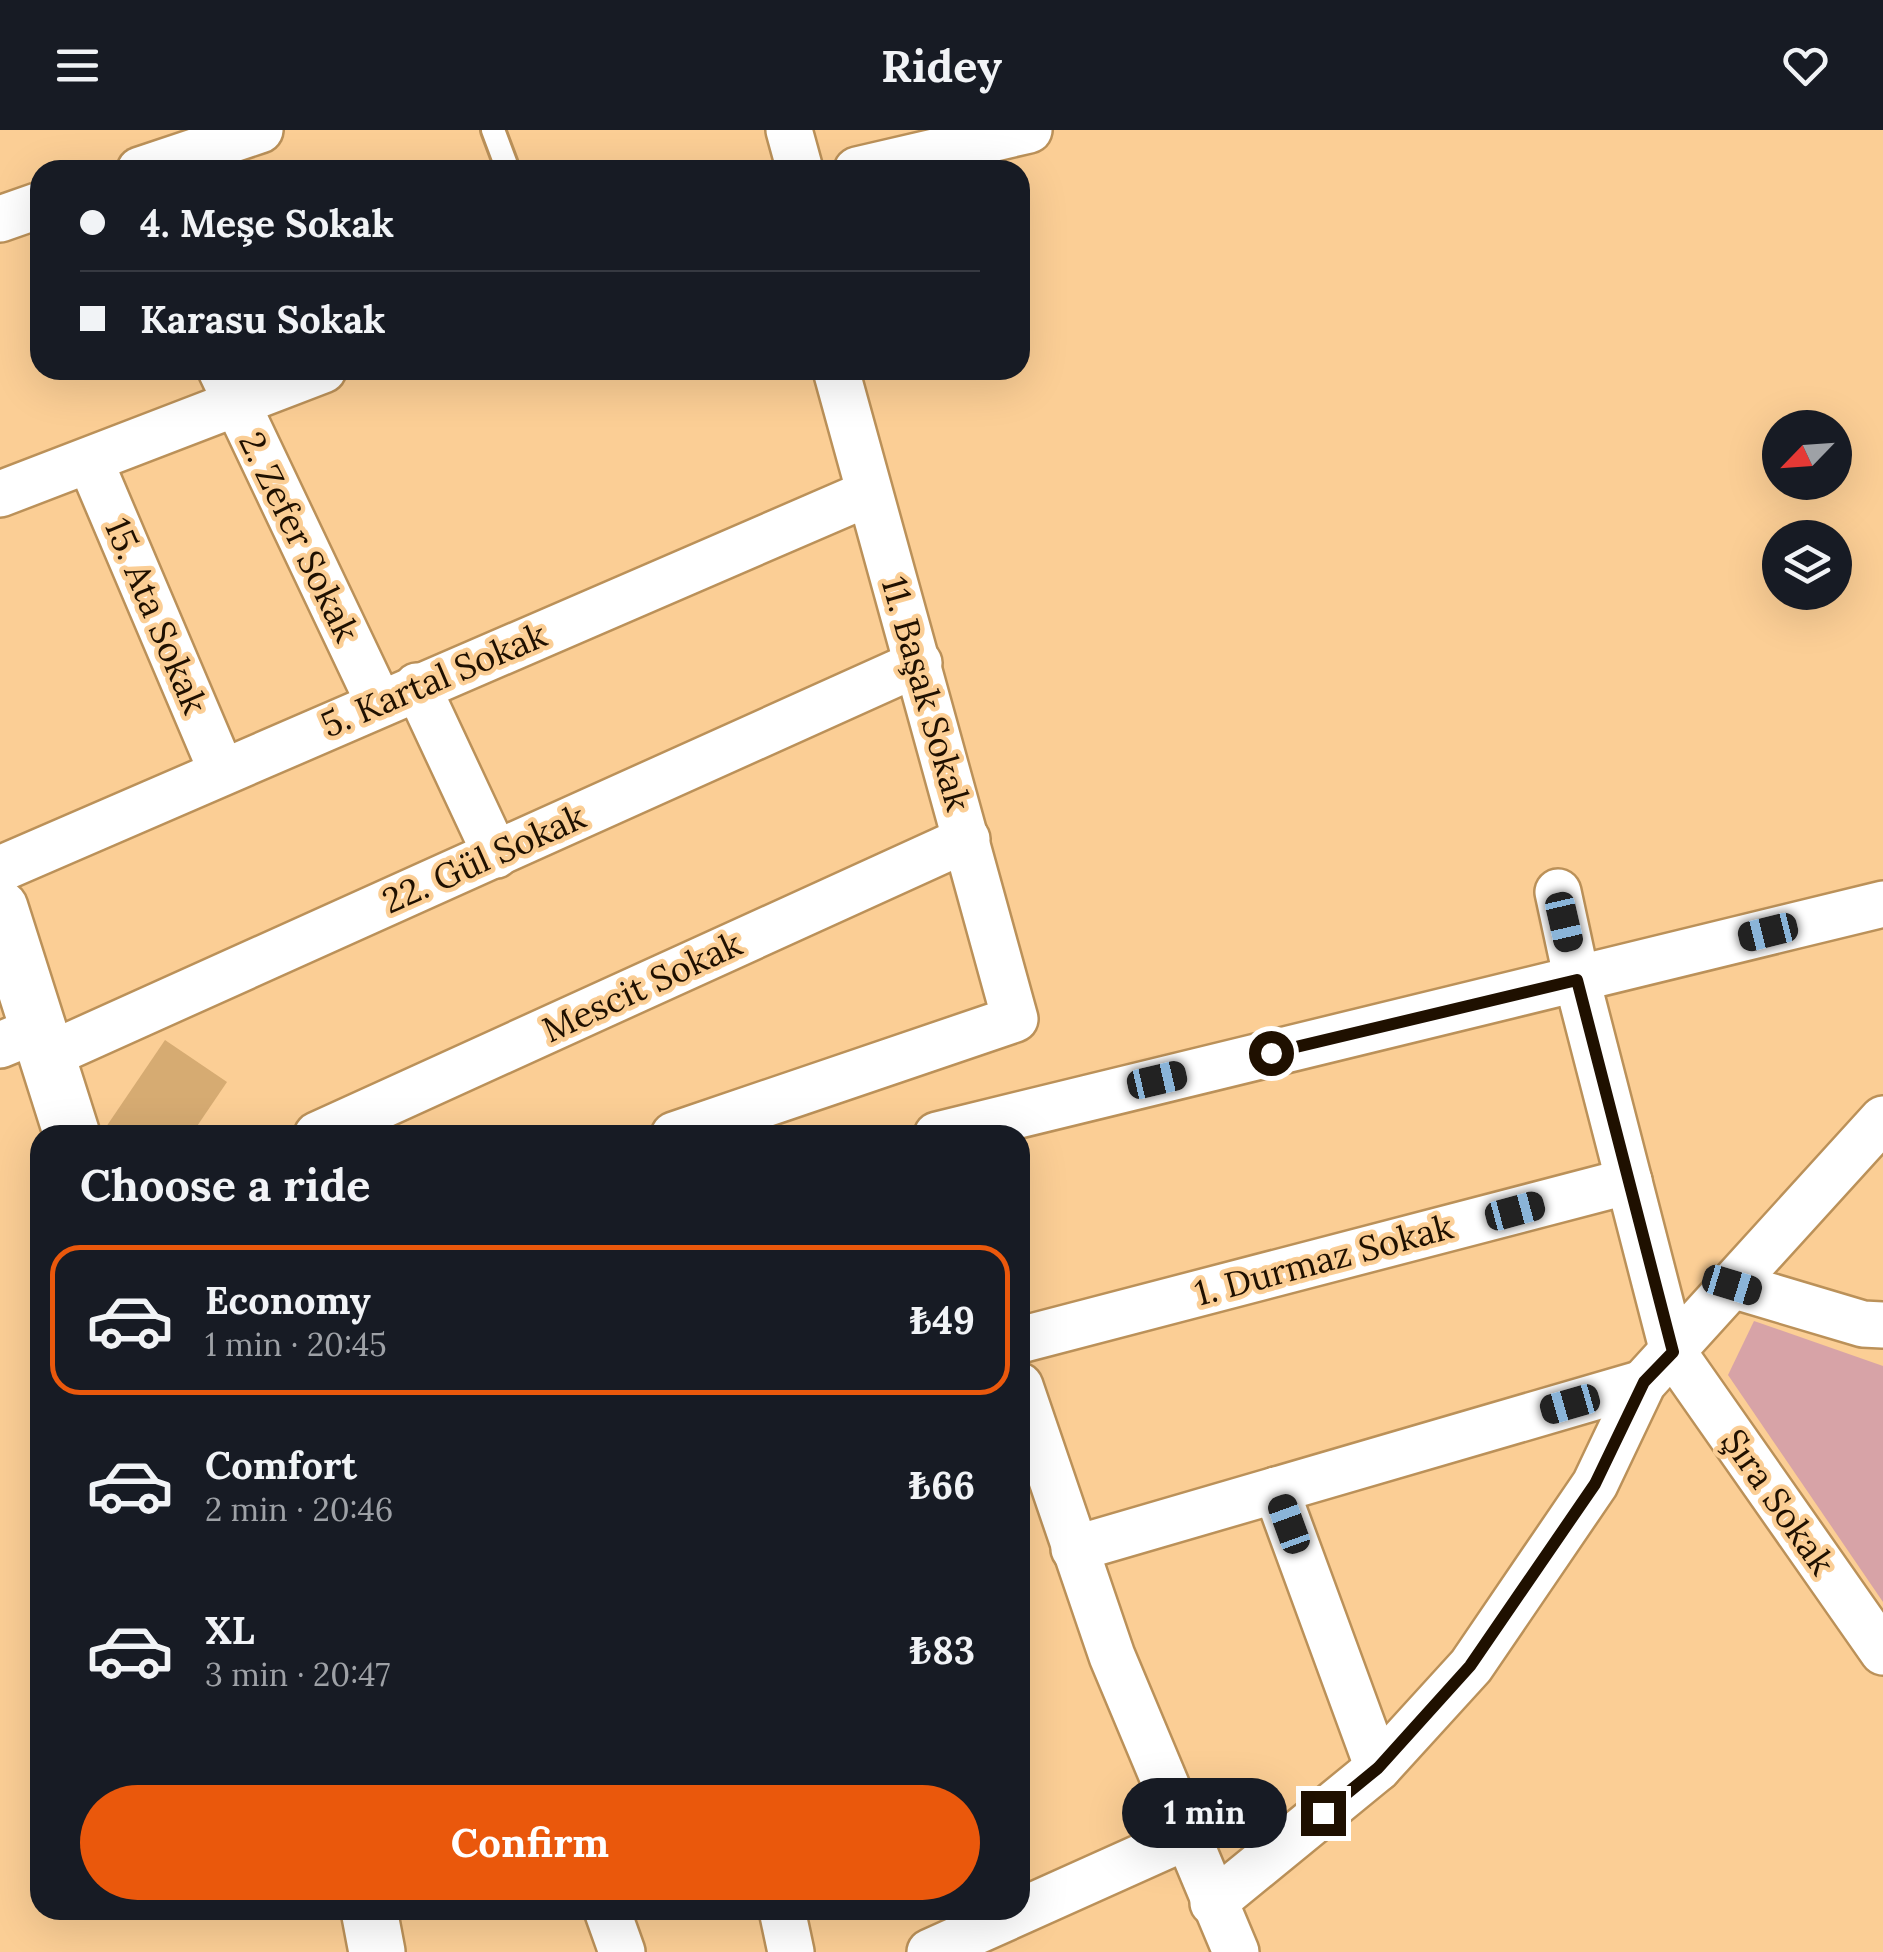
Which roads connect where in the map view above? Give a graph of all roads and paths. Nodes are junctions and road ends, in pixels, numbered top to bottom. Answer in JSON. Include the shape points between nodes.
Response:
{"nodes":[{"id":1,"x":260,"y":130,"type":"edge"},
{"id":2,"x":493,"y":130,"type":"edge"},
{"id":3,"x":789,"y":130,"type":"edge"},
{"id":4,"x":1029,"y":130,"type":"edge"},
{"id":5,"x":170,"y":160,"type":"edge"},
{"id":6,"x":504,"y":160,"type":"edge"},
{"id":7,"x":797,"y":160,"type":"edge"},
{"id":8,"x":900,"y":160,"type":"edge"},
{"id":9,"x":30,"y":208,"type":"edge"},
{"id":10,"x":0,"y":218,"type":"edge"},
{"id":11,"x":268,"y":380,"type":"edge"},
{"id":12,"x":839,"y":380,"type":"edge"},
{"id":13,"x":229,"y":387,"type":"edge"},
{"id":14,"x":90,"y":461,"type":"junction"},
{"id":15,"x":868,"y":493,"type":"junction"},
{"id":16,"x":0,"y":494,"type":"edge"},
{"id":17,"x":919,"y":663,"type":"junction"},
{"id":18,"x":398,"y":695,"type":"junction"},
{"id":19,"x":222,"y":772,"type":"junction"},
{"id":20,"x":967,"y":839,"type":"junction"},
{"id":21,"x":496,"y":854,"type":"junction"},
{"id":22,"x":0,"y":869,"type":"edge"},
{"id":23,"x":1558,"y":892,"type":"dead end"},
{"id":24,"x":1883,"y":904,"type":"edge"},
{"id":25,"x":0,"y":908,"type":"edge"},
{"id":26,"x":1577,"y":980,"type":"junction"},
{"id":27,"x":29,"y":1043,"type":"edge"},
{"id":28,"x":1883,"y":1119,"type":"edge"},
{"id":29,"x":67,"y":1125,"type":"edge"},
{"id":30,"x":340,"y":1125,"type":"edge"},
{"id":31,"x":712,"y":1125,"type":"edge"},
{"id":32,"x":977,"y":1125,"type":"edge"},
{"id":33,"x":1629,"y":1181,"type":"junction"},
{"id":34,"x":1732,"y":1285,"type":"junction"},
{"id":35,"x":1883,"y":1325,"type":"edge"},
{"id":36,"x":1030,"y":1337,"type":"edge"},
{"id":37,"x":1658,"y":1367,"type":"junction"},
{"id":38,"x":1030,"y":1416,"type":"edge"},
{"id":39,"x":1276,"y":1490,"type":"junction"},
{"id":40,"x":1074,"y":1548,"type":"junction"},
{"id":41,"x":1883,"y":1652,"type":"edge"},
{"id":42,"x":1378,"y":1768,"type":"junction"},
{"id":43,"x":1186,"y":1837,"type":"junction"},
{"id":44,"x":1213,"y":1903,"type":"junction"},
{"id":45,"x":1030,"y":1907,"type":"edge"},
{"id":46,"x":372,"y":1920,"type":"edge"},
{"id":47,"x":611,"y":1920,"type":"edge"},
{"id":48,"x":784,"y":1920,"type":"edge"},
{"id":49,"x":1001,"y":1920,"type":"edge"},
{"id":50,"x":377,"y":1952,"type":"edge"},
{"id":51,"x":622,"y":1952,"type":"edge"},
{"id":52,"x":791,"y":1952,"type":"edge"},
{"id":53,"x":930,"y":1952,"type":"edge"},
{"id":54,"x":1236,"y":1952,"type":"edge"}],
"edges":[{"from":1,"to":5,"type":"street"},
{"from":2,"to":6,"type":"lane"},
{"from":3,"to":7,"type":"street"},
{"from":4,"to":8,"type":"street"},
{"from":9,"to":10,"type":"street"},
{"from":11,"to":13,"type":"street"},
{"from":12,"to":15,"type":"street","name":"11. Başak Sokak"},
{"from":13,"to":14,"type":"street"},
{"from":13,"to":18,"type":"street","name":"2. Zefer Sokak"},
{"from":14,"to":16,"type":"street"},
{"from":14,"to":19,"type":"street","name":"15. Ata Sokak"},
{"from":15,"to":17,"type":"street","name":"11. Başak Sokak"},
{"from":15,"to":18,"type":"street","name":"5. Kartal Sokak"},
{"from":17,"to":20,"type":"street","name":"11. Başak Sokak"},
{"from":17,"to":21,"type":"street","name":"22. Gül Sokak"},
{"from":18,"to":19,"type":"street","name":"5. Kartal Sokak"},
{"from":18,"to":21,"type":"street","name":"2. Zefer Sokak"},
{"from":19,"to":22,"type":"street","name":"5. Kartal Sokak"},
{"from":20,"to":30,"type":"street","name":"Mescit Sokak"},
{"from":20,"to":31,"type":"street","name":"11. Başak Sokak","via":[[1015,1019]]},
{"from":21,"to":27,"type":"street","name":"22. Gül Sokak"},
{"from":23,"to":26,"type":"street"},
{"from":24,"to":26,"type":"street"},
{"from":25,"to":27,"type":"street"},
{"from":26,"to":32,"type":"street"},
{"from":26,"to":33,"type":"street"},
{"from":27,"to":29,"type":"street"},
{"from":28,"to":34,"type":"street"},
{"from":33,"to":36,"type":"street","name":"1. Durmaz Sokak"},
{"from":33,"to":37,"type":"street"},
{"from":34,"to":35,"type":"street"},
{"from":34,"to":37,"type":"street"},
{"from":37,"to":39,"type":"street"},
{"from":37,"to":41,"type":"street","name":"Şıra Sokak"},
{"from":37,"to":42,"type":"street","via":[[1595,1484],[1481,1651]]},
{"from":38,"to":40,"type":"street"},
{"from":39,"to":40,"type":"street"},
{"from":39,"to":42,"type":"street"},
{"from":40,"to":43,"type":"street"},
{"from":42,"to":44,"type":"street"},
{"from":43,"to":44,"type":"street"},
{"from":43,"to":45,"type":"street"},
{"from":44,"to":54,"type":"street"},
{"from":46,"to":50,"type":"street"},
{"from":47,"to":51,"type":"street"},
{"from":48,"to":52,"type":"street"},
{"from":49,"to":53,"type":"street"}]}
